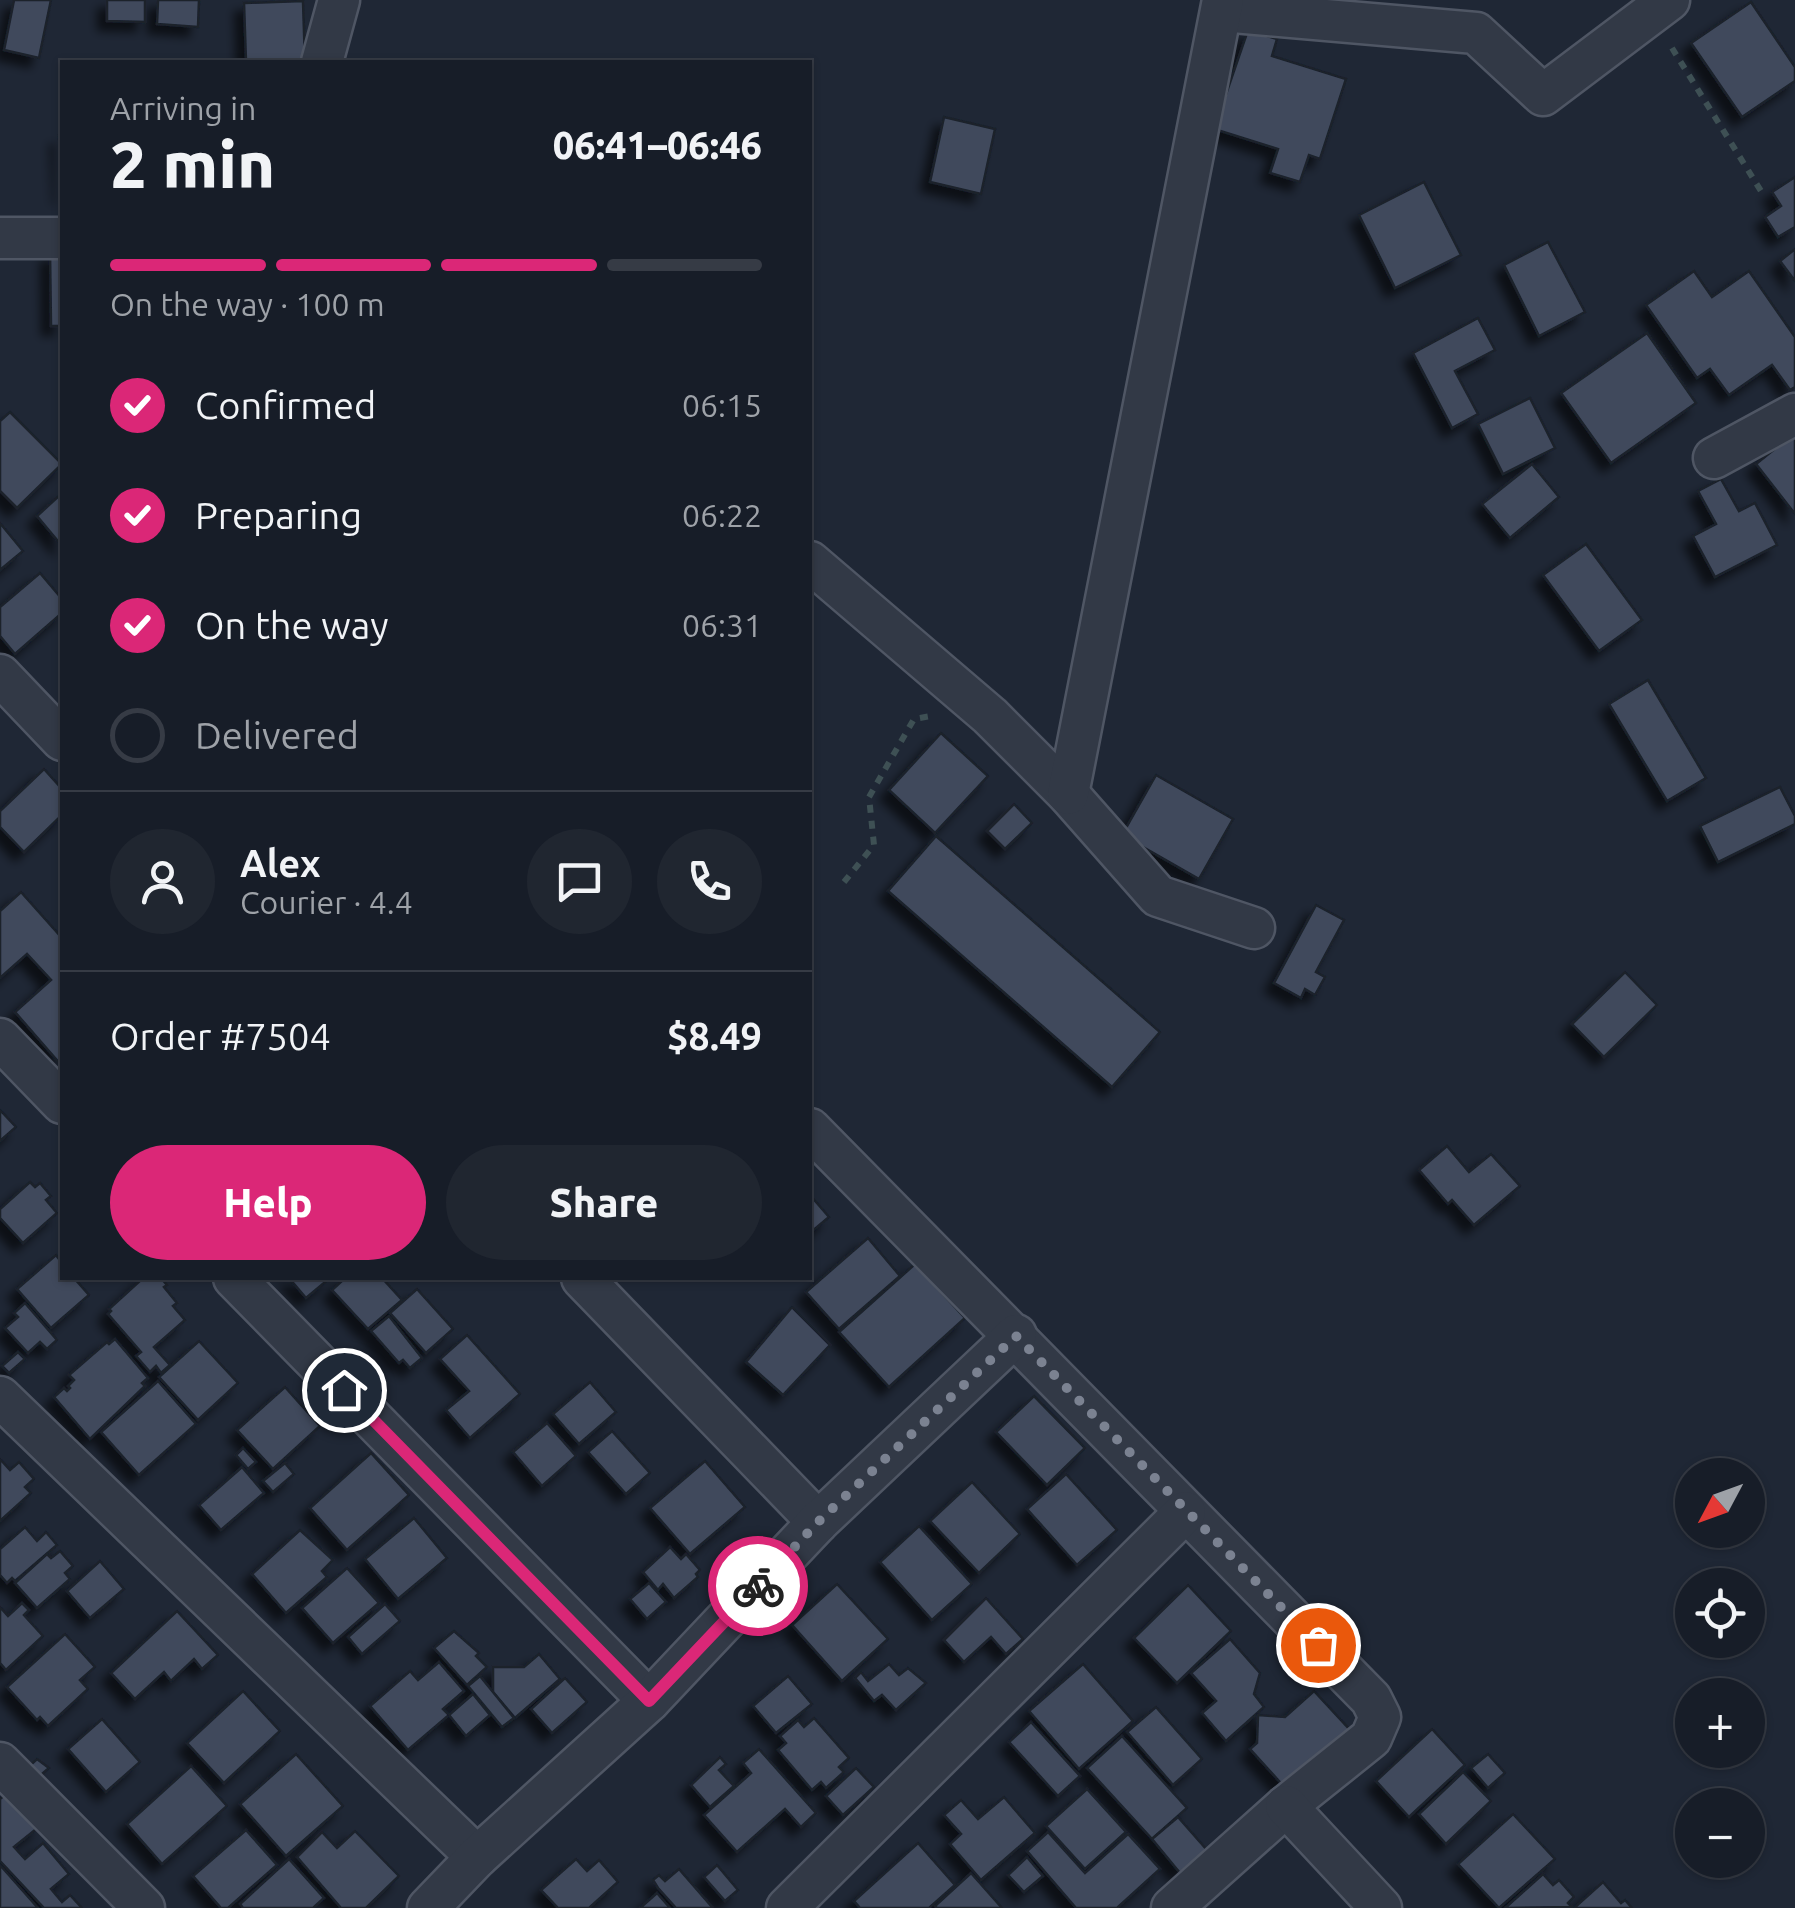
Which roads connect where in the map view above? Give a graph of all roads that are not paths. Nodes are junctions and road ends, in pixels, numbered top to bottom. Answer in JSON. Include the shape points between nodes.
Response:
{"nodes":[{"id":1,"x":339,"y":0,"type":"edge"},
{"id":2,"x":1222,"y":6,"type":"edge"},
{"id":3,"x":1660,"y":7,"type":"edge"},
{"id":4,"x":323,"y":60,"type":"edge"},
{"id":5,"x":0,"y":238,"type":"edge"},
{"id":6,"x":60,"y":238,"type":"edge"},
{"id":7,"x":1795,"y":414,"type":"edge"},
{"id":8,"x":1714,"y":458,"type":"dead end"},
{"id":9,"x":812,"y":564,"type":"edge"},
{"id":10,"x":0,"y":675,"type":"edge"},
{"id":11,"x":60,"y":738,"type":"edge"},
{"id":12,"x":1068,"y":794,"type":"junction"},
{"id":13,"x":1254,"y":928,"type":"dead end"},
{"id":14,"x":0,"y":1039,"type":"edge"},
{"id":15,"x":60,"y":1101,"type":"edge"},
{"id":16,"x":812,"y":1130,"type":"edge"},
{"id":17,"x":236,"y":1280,"type":"edge"},
{"id":18,"x":584,"y":1280,"type":"edge"},
{"id":19,"x":1016,"y":1336,"type":"junction"},
{"id":20,"x":0,"y":1397,"type":"edge"},
{"id":21,"x":1185,"y":1512,"type":"junction"},
{"id":22,"x":818,"y":1522,"type":"junction"},
{"id":23,"x":649,"y":1701,"type":"junction"},
{"id":24,"x":0,"y":1764,"type":"edge"},
{"id":25,"x":1286,"y":1806,"type":"junction"},
{"id":26,"x":478,"y":1857,"type":"junction"},
{"id":27,"x":144,"y":1908,"type":"edge"},
{"id":28,"x":428,"y":1908,"type":"edge"},
{"id":29,"x":788,"y":1908,"type":"edge"},
{"id":30,"x":1172,"y":1908,"type":"edge"},
{"id":31,"x":1381,"y":1908,"type":"edge"}],
"edges":[{"from":1,"to":4,"type":"street"},
{"from":2,"to":3,"type":"street","via":[[1476,34],[1543,95]]},
{"from":2,"to":12,"type":"street"},
{"from":5,"to":6,"type":"street"},
{"from":7,"to":8,"type":"street"},
{"from":9,"to":12,"type":"street","via":[[990,716]]},
{"from":10,"to":11,"type":"street"},
{"from":12,"to":13,"type":"street","via":[[1158,896]]},
{"from":14,"to":15,"type":"street"},
{"from":16,"to":19,"type":"street"},
{"from":17,"to":23,"type":"street"},
{"from":18,"to":22,"type":"street"},
{"from":19,"to":21,"type":"street"},
{"from":19,"to":22,"type":"street"},
{"from":20,"to":26,"type":"street"},
{"from":21,"to":25,"type":"street","via":[[1371,1699],[1380,1717],[1371,1738]]},
{"from":21,"to":29,"type":"street"},
{"from":22,"to":23,"type":"street"},
{"from":23,"to":26,"type":"street"},
{"from":24,"to":27,"type":"street"},
{"from":25,"to":30,"type":"street"},
{"from":25,"to":31,"type":"street"},
{"from":26,"to":28,"type":"street"}]}
